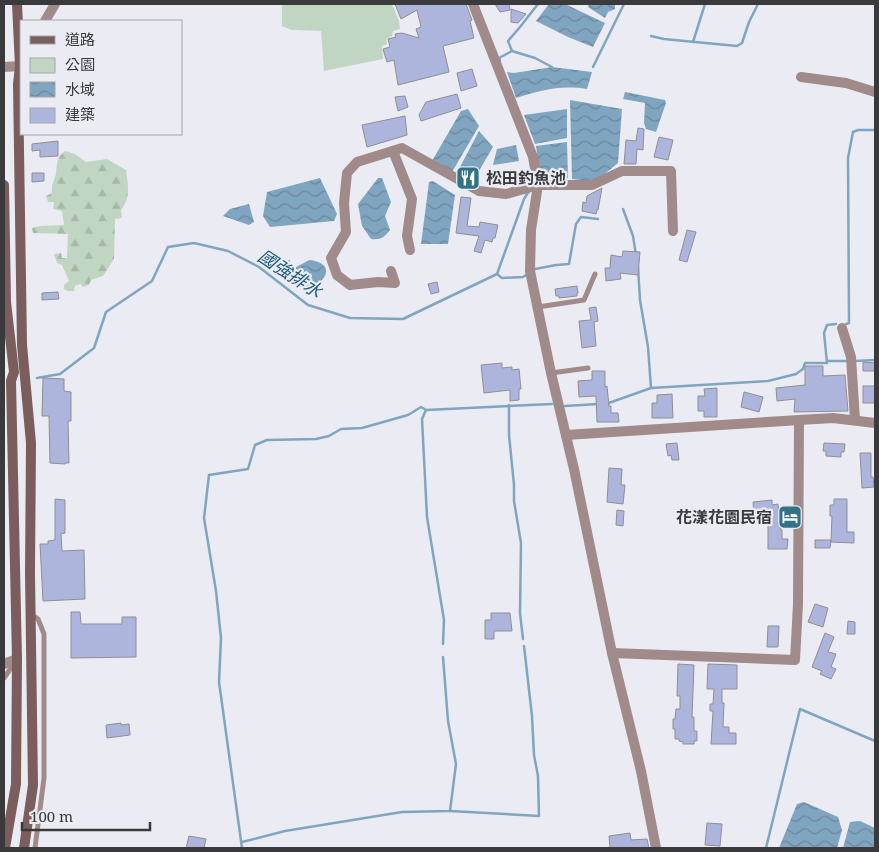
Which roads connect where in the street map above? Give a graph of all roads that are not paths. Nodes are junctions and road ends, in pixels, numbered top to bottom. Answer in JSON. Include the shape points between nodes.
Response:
{"nodes":[{"id":1,"x":17,"y":4,"type":"edge"},
{"id":2,"x":55,"y":4,"type":"edge"},
{"id":3,"x":473,"y":4,"type":"edge"},
{"id":4,"x":46,"y":20,"type":"edge"},
{"id":5,"x":20,"y":50,"type":"edge"},
{"id":6,"x":20,"y":65,"type":"edge"},
{"id":7,"x":4,"y":67,"type":"edge"},
{"id":8,"x":20,"y":71,"type":"edge"},
{"id":9,"x":801,"y":77,"type":"dead end"},
{"id":10,"x":875,"y":92,"type":"edge"},
{"id":11,"x":392,"y":151,"type":"junction"},
{"id":12,"x":4,"y":185,"type":"edge"},
{"id":13,"x":538,"y":185,"type":"junction"},
{"id":14,"x":673,"y":231,"type":"dead end"},
{"id":15,"x":410,"y":250,"type":"dead end"},
{"id":16,"x":391,"y":272,"type":"dead end"},
{"id":17,"x":596,"y":274,"type":"dead end"},
{"id":18,"x":21,"y":300,"type":"junction"},
{"id":19,"x":5,"y":302,"type":"edge"},
{"id":20,"x":538,"y":307,"type":"junction"},
{"id":21,"x":842,"y":328,"type":"dead end"},
{"id":22,"x":588,"y":368,"type":"dead end"},
{"id":23,"x":551,"y":373,"type":"junction"},
{"id":24,"x":8,"y":383,"type":"edge"},
{"id":25,"x":799,"y":420,"type":"junction"},
{"id":26,"x":855,"y":420,"type":"junction"},
{"id":27,"x":875,"y":423,"type":"edge"},
{"id":28,"x":566,"y":435,"type":"junction"},
{"id":29,"x":31,"y":614,"type":"junction"},
{"id":30,"x":612,"y":653,"type":"junction"},
{"id":31,"x":17,"y":659,"type":"junction"},
{"id":32,"x":4,"y":664,"type":"edge"},
{"id":33,"x":4,"y":678,"type":"edge"},
{"id":34,"x":5,"y":848,"type":"edge"},
{"id":35,"x":24,"y":848,"type":"edge"},
{"id":36,"x":35,"y":848,"type":"edge"},
{"id":37,"x":656,"y":848,"type":"edge"}],
"edges":[{"from":1,"to":5,"type":"street"},
{"from":2,"to":4,"type":"street"},
{"from":3,"to":13,"type":"street","via":[[533,157]]},
{"from":6,"to":7,"type":"street"},
{"from":8,"to":18,"type":"street"},
{"from":9,"to":10,"type":"street","via":[[846,83]]},
{"from":11,"to":13,"type":"street","via":[[402,148],[480,191],[506,194]]},
{"from":11,"to":15,"type":"street","via":[[412,199],[407,236]]},
{"from":11,"to":16,"type":"street","via":[[358,162],[346,173],[346,232],[330,258],[337,275],[350,284],[395,283]]},
{"from":12,"to":19,"type":"street"},
{"from":13,"to":14,"type":"street","via":[[592,185],[622,171],[671,172]]},
{"from":13,"to":20,"type":"street","via":[[531,230],[530,271]]},
{"from":17,"to":20,"type":"lane","via":[[584,300]]},
{"from":18,"to":19,"type":"street"},
{"from":18,"to":29,"type":"street","via":[[31,443]]},
{"from":19,"to":24,"type":"street","via":[[14,372]]},
{"from":20,"to":23,"type":"street"},
{"from":21,"to":26,"type":"street","via":[[851,357]]},
{"from":22,"to":23,"type":"lane"},
{"from":23,"to":28,"type":"street"},
{"from":24,"to":31,"type":"street"},
{"from":25,"to":26,"type":"street"},
{"from":25,"to":28,"type":"street"},
{"from":25,"to":30,"type":"street","via":[[795,660]]},
{"from":26,"to":27,"type":"street"},
{"from":28,"to":30,"type":"street"},
{"from":29,"to":35,"type":"street","via":[[33,785]]},
{"from":29,"to":36,"type":"lane","via":[[38,619],[44,634],[44,778]]},
{"from":30,"to":37,"type":"street"},
{"from":31,"to":32,"type":"street"},
{"from":31,"to":33,"type":"lane"},
{"from":31,"to":34,"type":"street","via":[[16,784]]}]}
